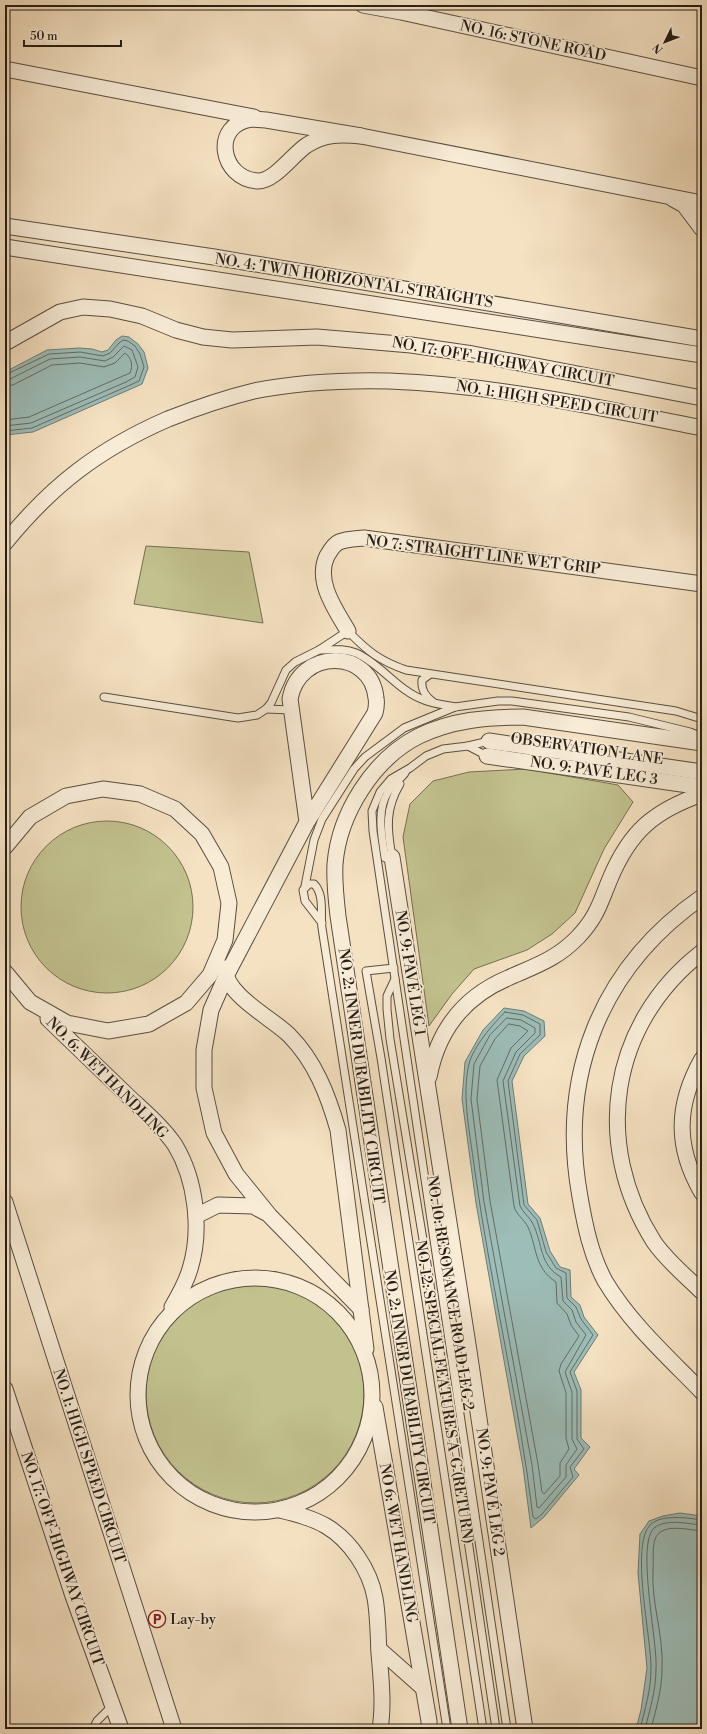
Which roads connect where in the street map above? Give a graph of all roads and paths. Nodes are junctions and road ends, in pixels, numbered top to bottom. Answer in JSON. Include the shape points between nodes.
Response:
{"nodes":[{"id":1,"x":363,"y":5,"type":"edge"},
{"id":2,"x":5,"y":68,"type":"edge"},
{"id":3,"x":702,"y":78,"type":"edge"},
{"id":4,"x":266,"y":120,"type":"junction"},
{"id":5,"x":360,"y":136,"type":"junction"},
{"id":6,"x":639,"y":190,"type":"junction"},
{"id":7,"x":702,"y":203,"type":"edge"},
{"id":8,"x":5,"y":226,"type":"edge"},
{"id":9,"x":702,"y":229,"type":"edge"},
{"id":10,"x":5,"y":247,"type":"edge"},
{"id":11,"x":702,"y":339,"type":"edge"},
{"id":12,"x":5,"y":343,"type":"edge"},
{"id":13,"x":702,"y":355,"type":"edge"},
{"id":14,"x":702,"y":398,"type":"edge"},
{"id":15,"x":702,"y":428,"type":"edge"},
{"id":16,"x":5,"y":543,"type":"edge"},
{"id":17,"x":702,"y":584,"type":"edge"},
{"id":18,"x":348,"y":631,"type":"junction"},
{"id":19,"x":319,"y":650,"type":"junction"},
{"id":20,"x":429,"y":675,"type":"junction"},
{"id":21,"x":104,"y":697,"type":"dead end"},
{"id":22,"x":433,"y":702,"type":"junction"},
{"id":23,"x":455,"y":707,"type":"junction"},
{"id":24,"x":266,"y":709,"type":"junction"},
{"id":25,"x":291,"y":710,"type":"junction"},
{"id":26,"x":702,"y":719,"type":"edge"},
{"id":27,"x":702,"y":737,"type":"edge"},
{"id":28,"x":702,"y":743,"type":"edge"},
{"id":29,"x":468,"y":746,"type":"junction"},
{"id":30,"x":488,"y":748,"type":"junction"},
{"id":31,"x":410,"y":768,"type":"junction"},
{"id":32,"x":702,"y":772,"type":"edge"},
{"id":33,"x":702,"y":779,"type":"edge"},
{"id":34,"x":702,"y":787,"type":"edge"},
{"id":35,"x":702,"y":794,"type":"edge"},
{"id":36,"x":307,"y":822,"type":"junction"},
{"id":37,"x":5,"y":847,"type":"edge"},
{"id":38,"x":388,"y":857,"type":"junction"},
{"id":39,"x":305,"y":886,"type":"junction"},
{"id":40,"x":702,"y":897,"type":"edge"},
{"id":41,"x":322,"y":923,"type":"junction"},
{"id":42,"x":225,"y":940,"type":"junction"},
{"id":43,"x":702,"y":952,"type":"edge"},
{"id":44,"x":394,"y":968,"type":"junction"},
{"id":45,"x":5,"y":972,"type":"edge"},
{"id":46,"x":226,"y":976,"type":"junction"},
{"id":47,"x":395,"y":978,"type":"junction"},
{"id":48,"x":30,"y":1002,"type":"junction"},
{"id":49,"x":702,"y":1059,"type":"edge"},
{"id":50,"x":427,"y":1088,"type":"junction"},
{"id":51,"x":702,"y":1193,"type":"edge"},
{"id":52,"x":5,"y":1202,"type":"edge"},
{"id":53,"x":196,"y":1216,"type":"junction"},
{"id":54,"x":270,"y":1216,"type":"junction"},
{"id":55,"x":702,"y":1292,"type":"edge"},
{"id":56,"x":361,"y":1308,"type":"junction"},
{"id":57,"x":167,"y":1315,"type":"junction"},
{"id":58,"x":368,"y":1358,"type":"junction"},
{"id":59,"x":5,"y":1389,"type":"edge"},
{"id":60,"x":702,"y":1392,"type":"edge"},
{"id":61,"x":373,"y":1398,"type":"junction"},
{"id":62,"x":280,"y":1510,"type":"junction"},
{"id":63,"x":379,"y":1649,"type":"junction"},
{"id":64,"x":423,"y":1688,"type":"junction"},
{"id":65,"x":112,"y":1706,"type":"junction"},
{"id":66,"x":429,"y":1726,"type":"edge"},
{"id":67,"x":93,"y":1729,"type":"edge"},
{"id":68,"x":121,"y":1729,"type":"edge"},
{"id":69,"x":174,"y":1729,"type":"edge"},
{"id":70,"x":380,"y":1729,"type":"edge"},
{"id":71,"x":447,"y":1729,"type":"edge"},
{"id":72,"x":460,"y":1729,"type":"edge"},
{"id":73,"x":483,"y":1729,"type":"edge"},
{"id":74,"x":496,"y":1729,"type":"edge"},
{"id":75,"x":507,"y":1729,"type":"edge"},
{"id":76,"x":515,"y":1729,"type":"edge"},
{"id":77,"x":525,"y":1729,"type":"edge"}],
"edges":[{"from":1,"to":3,"type":"street","name":"NO. 16: STONE ROAD"},
{"from":2,"to":4,"type":"street"},
{"from":4,"to":5,"type":"street"},
{"from":4,"to":5,"type":"street","via":[[241,121],[231,130],[225,143],[225,154],[231,166],[251,180],[270,178],[300,151],[318,141],[339,134]]},
{"from":5,"to":6,"type":"street"},
{"from":6,"to":7,"type":"street"},
{"from":6,"to":9,"type":"street","via":[[676,200],[690,212]]},
{"from":8,"to":11,"type":"street","name":"NO. 4: TWIN HORIZONTAL STRAIGHTS"},
{"from":10,"to":13,"type":"street","name":"NO. 4: TWIN HORIZONTAL STRAIGHTS"},
{"from":12,"to":14,"type":"street","name":"NO. 17: OFF-HIGHWAY CIRCUIT","via":[[60,312],[83,307],[110,309],[142,316],[203,338],[232,340],[317,337],[411,345],[473,354]]},
{"from":15,"to":16,"type":"street","name":"NO. 1: HIGH SPEED CIRCUIT","via":[[549,398],[459,385],[325,382],[254,391],[188,411],[111,447],[66,479],[41,502]]},
{"from":17,"to":18,"type":"street","name":"NO 7: STRAIGHT LINE WET GRIP","via":[[364,538],[337,543],[329,552],[323,569],[329,596]]},
{"from":18,"to":19,"type":"lane"},
{"from":18,"to":20,"type":"lane","via":[[370,653],[381,660],[406,670]]},
{"from":19,"to":22,"type":"lane","via":[[356,653],[412,694]]},
{"from":19,"to":24,"type":"lane","via":[[295,662],[286,670]]},
{"from":20,"to":22,"type":"lane","via":[[422,680],[421,687]]},
{"from":20,"to":26,"type":"lane","via":[[676,711]]},
{"from":21,"to":24,"type":"lane","via":[[238,718],[257,715]]},
{"from":22,"to":23,"type":"lane"},
{"from":23,"to":27,"type":"lane","via":[[512,701],[629,718]]},
{"from":23,"to":39,"type":"lane","via":[[404,728],[381,744],[354,769],[322,820],[314,840]]},
{"from":24,"to":25,"type":"lane"},
{"from":25,"to":36,"type":"street"},
{"from":25,"to":36,"type":"street","via":[[292,689],[299,678],[317,663],[326,660],[337,660],[360,668],[374,688],[375,713]]},
{"from":28,"to":72,"type":"street","name":"NO. 2: INNER DURABILITY CIRCUIT","via":[[523,717],[493,717],[454,724],[418,737],[375,773],[362,788],[352,806],[339,842],[335,879],[338,916]]},
{"from":29,"to":30,"type":"lane"},
{"from":29,"to":30,"type":"lane"},
{"from":29,"to":31,"type":"lane","name":"OBSERVATION LANE","via":[[443,749],[426,756]]},
{"from":29,"to":33,"type":"lane","name":"OBSERVATION LANE"},
{"from":30,"to":32,"type":"street"},
{"from":30,"to":34,"type":"street","name":"NO. 9: PAVÉ LEG 3"},
{"from":31,"to":38,"type":"lane","via":[[394,794],[389,808]]},
{"from":31,"to":44,"type":"lane","name":"OBSERVATION LANE","via":[[391,779],[380,792],[372,811]]},
{"from":35,"to":50,"type":"street","via":[[664,810],[632,838],[619,858],[601,904],[590,922],[562,953],[489,986],[452,1018],[433,1059]]},
{"from":36,"to":46,"type":"street"},
{"from":37,"to":42,"type":"street","via":[[30,817],[66,796],[103,789],[140,794],[174,809],[202,834],[221,867],[229,903]]},
{"from":38,"to":50,"type":"street","name":"NO. 9: PAVÉ LEG 1"},
{"from":38,"to":76,"type":"street","name":"NO. 10: RESONANCE ROAD LEG 2"},
{"from":39,"to":41,"type":"lane","via":[[305,900]]},
{"from":39,"to":41,"type":"lane","via":[[314,884],[318,888]]},
{"from":40,"to":60,"type":"street","via":[[645,947],[622,976],[603,1008],[582,1062],[575,1101],[573,1136],[575,1171],[585,1226],[594,1257],[605,1280],[628,1314]]},
{"from":41,"to":71,"type":"lane"},
{"from":42,"to":46,"type":"street"},
{"from":42,"to":48,"type":"street","via":[[210,975],[186,1003],[149,1024],[101,1030],[67,1023]]},
{"from":43,"to":55,"type":"street","via":[[665,986],[642,1022],[632,1043],[621,1082],[617,1123],[622,1167],[644,1225],[667,1257]]},
{"from":44,"to":47,"type":"lane","name":"OBSERVATION LANE"},
{"from":44,"to":73,"type":"lane","name":"NO. 12: SPECIAL FEATURES A-G (RETURN)","via":[[366,971]]},
{"from":45,"to":48,"type":"street"},
{"from":46,"to":54,"type":"street","via":[[211,1010],[204,1050],[204,1088],[214,1133],[232,1168]]},
{"from":46,"to":56,"type":"street","via":[[233,988],[290,1036],[312,1064],[328,1096],[338,1130]]},
{"from":47,"to":74,"type":"lane","via":[[387,996],[390,1039],[427,1264]]},
{"from":47,"to":75,"type":"lane","name":"OBSERVATION LANE"},
{"from":48,"to":53,"type":"street","name":"NO. 6: WET HANDLING","via":[[157,1124],[174,1145],[185,1166]]},
{"from":49,"to":51,"type":"street","via":[[685,1097],[682,1137],[685,1156]]},
{"from":50,"to":77,"type":"street","name":"NO. 9: PAVÉ LEG 2"},
{"from":52,"to":69,"type":"street","name":"NO. 1: HIGH SPEED CIRCUIT"},
{"from":53,"to":54,"type":"street","via":[[218,1205],[253,1206]]},
{"from":53,"to":57,"type":"street","name":"NO. 6: WET HANDLING","via":[[196,1240],[191,1268]]},
{"from":54,"to":56,"type":"street"},
{"from":56,"to":58,"type":"street"},
{"from":57,"to":58,"type":"street","name":"NO 6: WET HANDLING","via":[[199,1290],[239,1277],[280,1279],[318,1294],[348,1322]]},
{"from":57,"to":62,"type":"street","name":"NO 6: WET HANDLING","via":[[147,1346],[137,1382],[139,1419],[153,1453],[176,1482],[207,1503],[243,1512]]},
{"from":58,"to":61,"type":"street","name":"NO 6: WET HANDLING"},
{"from":59,"to":65,"type":"street","name":"NO. 17: OFF-HIGHWAY CIRCUIT","via":[[46,1520]]},
{"from":61,"to":62,"type":"street","name":"NO 6: WET HANDLING","via":[[365,1439],[343,1474],[314,1497]]},
{"from":61,"to":64,"type":"street","name":"NO 6: WET HANDLING"},
{"from":62,"to":63,"type":"street","name":"NO 6: WET HANDLING","via":[[311,1519],[327,1527],[345,1542],[359,1560],[375,1597]]},
{"from":63,"to":64,"type":"street"},
{"from":63,"to":70,"type":"street","name":"NO 6: WET HANDLING","via":[[382,1706]]},
{"from":64,"to":66,"type":"street","name":"NO 6: WET HANDLING"},
{"from":65,"to":67,"type":"lane"},
{"from":65,"to":68,"type":"street","name":"NO. 17: OFF-HIGHWAY CIRCUIT"}]}
